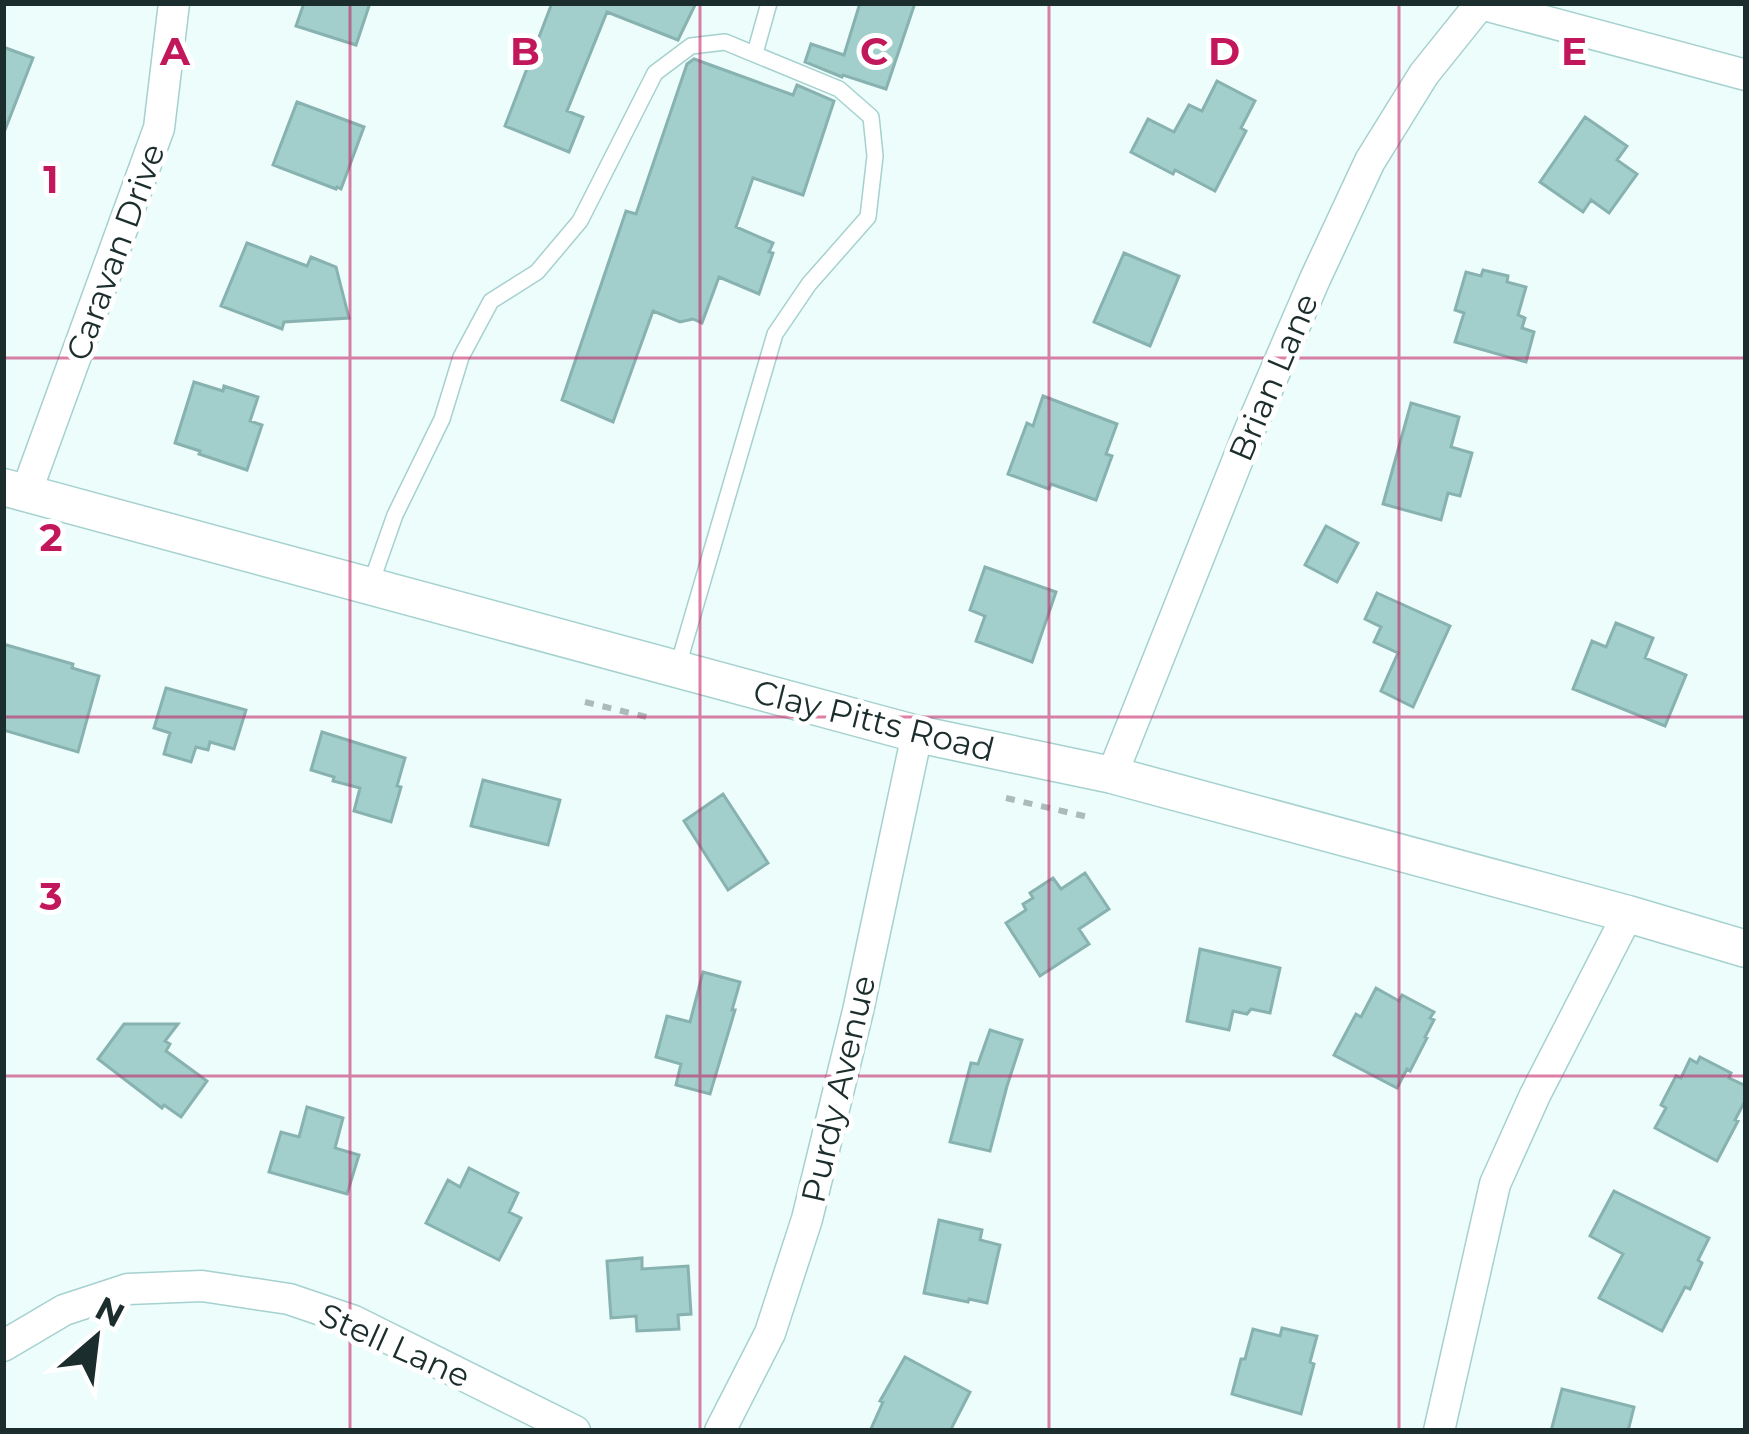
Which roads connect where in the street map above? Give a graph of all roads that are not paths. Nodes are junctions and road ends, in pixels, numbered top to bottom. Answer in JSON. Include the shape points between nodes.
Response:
{"nodes":[{"id":1,"x":174,"y":3,"type":"edge"},
{"id":2,"x":769,"y":3,"type":"edge"},
{"id":3,"x":1480,"y":3,"type":"edge"},
{"id":4,"x":755,"y":53,"type":"junction"},
{"id":5,"x":1746,"y":75,"type":"edge"},
{"id":6,"x":15,"y":490,"type":"edge"},
{"id":7,"x":370,"y":586,"type":"junction"},
{"id":8,"x":677,"y":669,"type":"junction"},
{"id":9,"x":917,"y":734,"type":"junction"},
{"id":10,"x":1112,"y":775,"type":"junction"},
{"id":11,"x":1628,"y":914,"type":"junction"},
{"id":12,"x":1746,"y":949,"type":"edge"},
{"id":13,"x":3,"y":1346,"type":"edge"},
{"id":14,"x":575,"y":1431,"type":"edge"},
{"id":15,"x":720,"y":1431,"type":"edge"},
{"id":16,"x":1438,"y":1431,"type":"edge"}],
"edges":[{"from":1,"to":6,"type":"street","name":"Caravan Drive","via":[[159,128]]},
{"from":2,"to":4,"type":"lane"},
{"from":3,"to":5,"type":"street"},
{"from":3,"to":10,"type":"street","name":"Brian Lane","via":[[1424,74],[1361,181],[1248,434]]},
{"from":4,"to":7,"type":"lane","via":[[725,42],[691,46],[655,73],[580,221],[537,272],[491,301]]},
{"from":4,"to":8,"type":"lane","via":[[839,89],[871,117],[868,217],[775,334]]},
{"from":6,"to":7,"type":"street","name":"Clay Pitts Road"},
{"from":7,"to":8,"type":"street","name":"Clay Pitts Road"},
{"from":8,"to":9,"type":"street","name":"Clay Pitts Road"},
{"from":9,"to":10,"type":"street","name":"Clay Pitts Road"},
{"from":9,"to":15,"type":"street","name":"Purdy Avenue","via":[[808,1219],[770,1333]]},
{"from":10,"to":11,"type":"street","name":"Clay Pitts Road"},
{"from":11,"to":12,"type":"street","name":"Clay Pitts Road"},
{"from":11,"to":16,"type":"street","via":[[1496,1184]]},
{"from":13,"to":14,"type":"street","name":"Stell Lane","via":[[64,1310],[128,1288],[202,1286],[289,1299],[354,1322]]}]}
